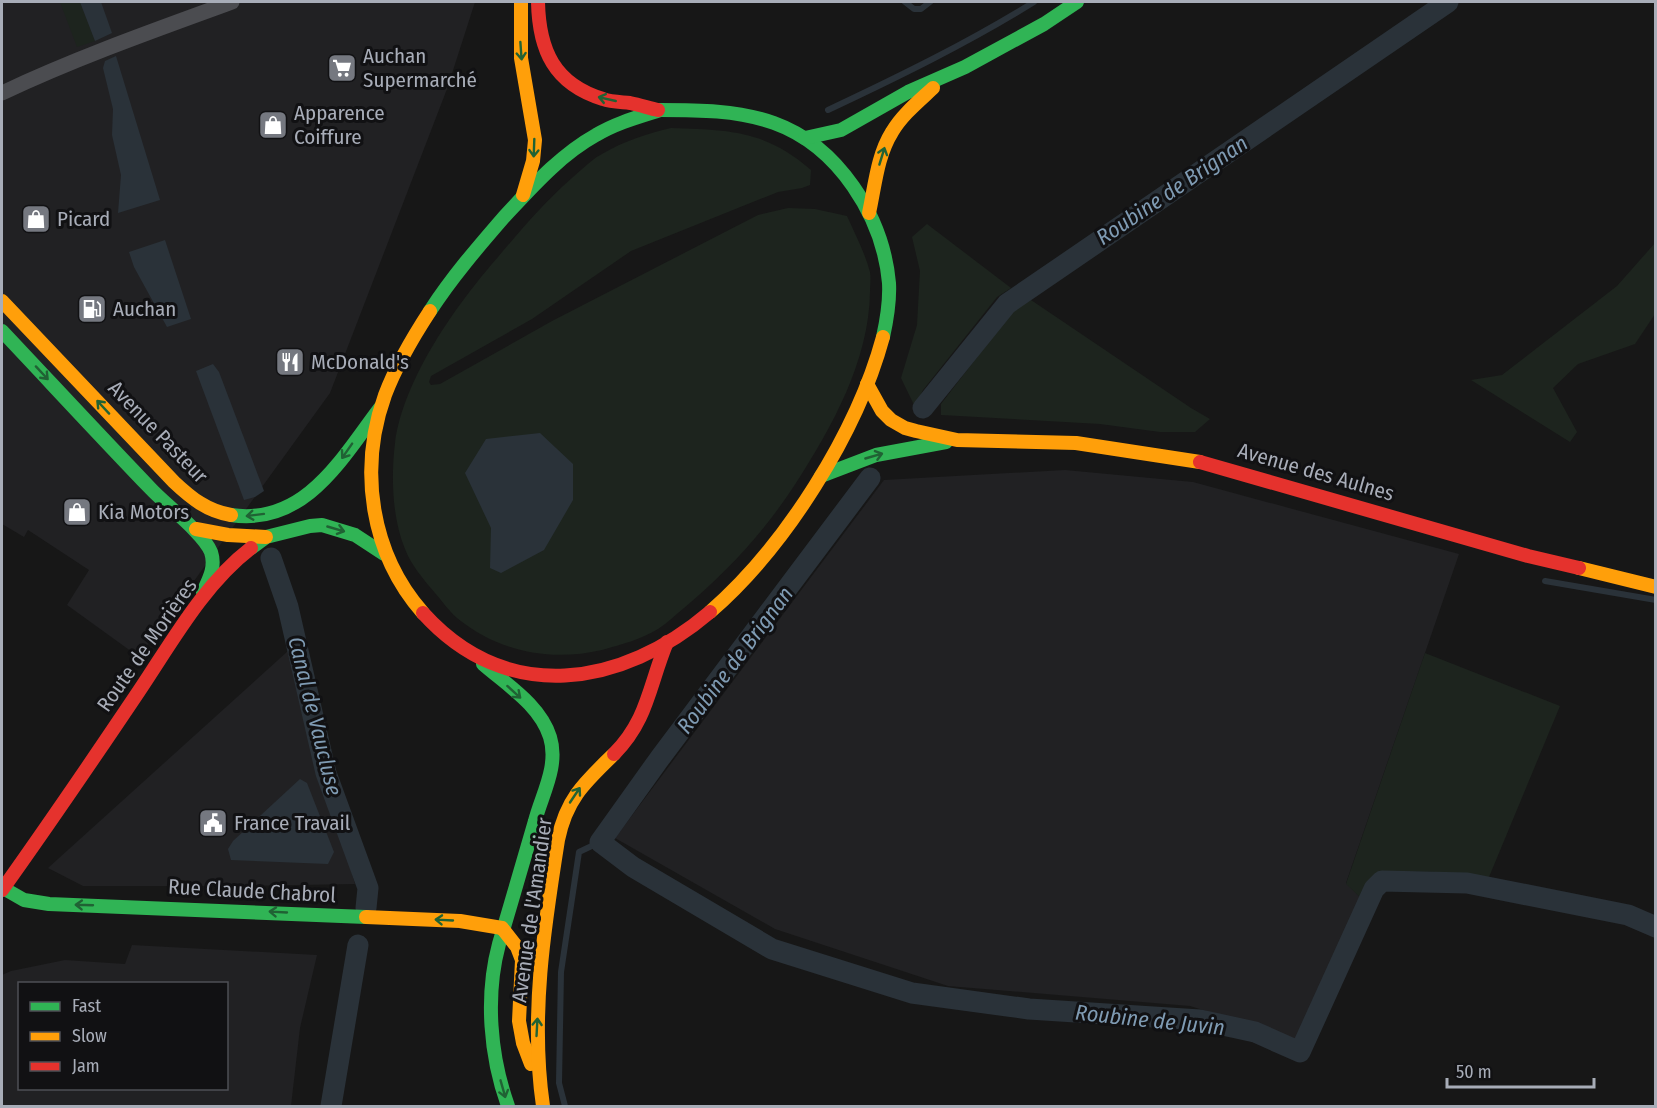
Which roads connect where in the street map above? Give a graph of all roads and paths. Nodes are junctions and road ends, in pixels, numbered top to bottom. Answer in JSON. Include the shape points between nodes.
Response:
{"nodes":[{"id":1,"x":232,"y":2,"type":"edge"},
{"id":2,"x":521,"y":2,"type":"edge"},
{"id":3,"x":538,"y":2,"type":"edge"},
{"id":4,"x":1077,"y":2,"type":"edge"},
{"id":5,"x":945,"y":77,"type":"junction"},
{"id":6,"x":2,"y":93,"type":"edge"},
{"id":7,"x":660,"y":110,"type":"junction"},
{"id":8,"x":805,"y":138,"type":"junction"},
{"id":9,"x":523,"y":196,"type":"junction"},
{"id":10,"x":869,"y":213,"type":"junction"},
{"id":11,"x":2,"y":301,"type":"edge"},
{"id":12,"x":2,"y":331,"type":"edge"},
{"id":13,"x":867,"y":384,"type":"junction"},
{"id":14,"x":382,"y":405,"type":"junction"},
{"id":15,"x":957,"y":440,"type":"junction"},
{"id":16,"x":821,"y":476,"type":"junction"},
{"id":17,"x":196,"y":529,"type":"junction"},
{"id":18,"x":266,"y":537,"type":"junction"},
{"id":19,"x":384,"y":554,"type":"junction"},
{"id":20,"x":1656,"y":587,"type":"edge"},
{"id":21,"x":198,"y":604,"type":"junction"},
{"id":22,"x":667,"y":642,"type":"junction"},
{"id":23,"x":471,"y":653,"type":"junction"},
{"id":24,"x":2,"y":889,"type":"edge"},
{"id":25,"x":502,"y":928,"type":"junction"},
{"id":26,"x":539,"y":1086,"type":"junction"},
{"id":27,"x":508,"y":1107,"type":"edge"},
{"id":28,"x":543,"y":1107,"type":"edge"}],
"edges":[{"from":1,"to":6,"type":"street","via":[[36,76]]},
{"from":2,"to":9,"type":"main road","one_way":true,"via":[[522,73],[535,149]]},
{"from":7,"to":3,"type":"main road","one_way":true,"via":[[605,100],[574,87],[561,76],[546,56],[540,38]]},
{"from":4,"to":5,"type":"main road"},
{"from":5,"to":8,"type":"main road","via":[[908,92],[841,130]]},
{"from":10,"to":5,"type":"main road","one_way":true,"via":[[887,141],[908,111]]},
{"from":7,"to":8,"type":"main road","via":[[728,112],[776,124]]},
{"from":7,"to":9,"type":"main road","via":[[599,133],[558,161]]},
{"from":8,"to":10,"type":"main road","via":[[834,164]]},
{"from":9,"to":14,"type":"main road","via":[[480,243],[432,307]]},
{"from":10,"to":13,"type":"main road","via":[[886,255],[889,307]]},
{"from":14,"to":11,"type":"main road","name":"Avenue Pasteur","one_way":true,"via":[[309,494],[265,514],[225,514],[193,500]]},
{"from":12,"to":17,"type":"main road","name":"Avenue Pasteur","one_way":true,"via":[[152,490]]},
{"from":13,"to":15,"type":"main road","name":"Avenue des Aulnes","via":[[891,420],[916,431]]},
{"from":13,"to":16,"type":"main road","via":[[851,423]]},
{"from":14,"to":19,"type":"main road","via":[[371,496]]},
{"from":16,"to":15,"type":"main road","name":"Avenue des Aulnes","one_way":true,"via":[[876,455]]},
{"from":15,"to":20,"type":"main road","name":"Avenue des Aulnes","via":[[1076,443],[1213,464],[1528,556]]},
{"from":16,"to":22,"type":"main road","via":[[753,569],[696,623]]},
{"from":17,"to":18,"type":"main road","name":"Avenue Pasteur"},
{"from":17,"to":21,"type":"main road","name":"Avenue Pasteur","via":[[213,561]]},
{"from":18,"to":19,"type":"main road","name":"Route de Morières","one_way":true,"via":[[322,525],[355,535]]},
{"from":18,"to":21,"type":"main road","name":"Route de Morières","via":[[236,560]]},
{"from":19,"to":23,"type":"main road","via":[[424,616]]},
{"from":21,"to":24,"type":"main road","name":"Route de Morières"},
{"from":22,"to":23,"type":"main road","via":[[612,668],[583,674],[521,672]]},
{"from":26,"to":22,"type":"main road","name":"Avenue de l'Amandier","one_way":true,"via":[[539,998],[550,896],[564,817],[588,777],[635,729]]},
{"from":23,"to":25,"type":"main road","name":"Avenue de l'Amandier","one_way":true,"via":[[542,719],[554,752],[552,770]]},
{"from":25,"to":24,"type":"main road","name":"Rue Claude Chabrol","one_way":true,"via":[[460,921],[49,904],[28,901]]},
{"from":25,"to":26,"type":"main road","via":[[522,960],[519,1021]]},
{"from":25,"to":27,"type":"main road","name":"Avenue de l'Amandier","one_way":true,"via":[[493,972],[494,1057]]},
{"from":26,"to":28,"type":"main road","name":"Avenue de l'Amandier"}]}
